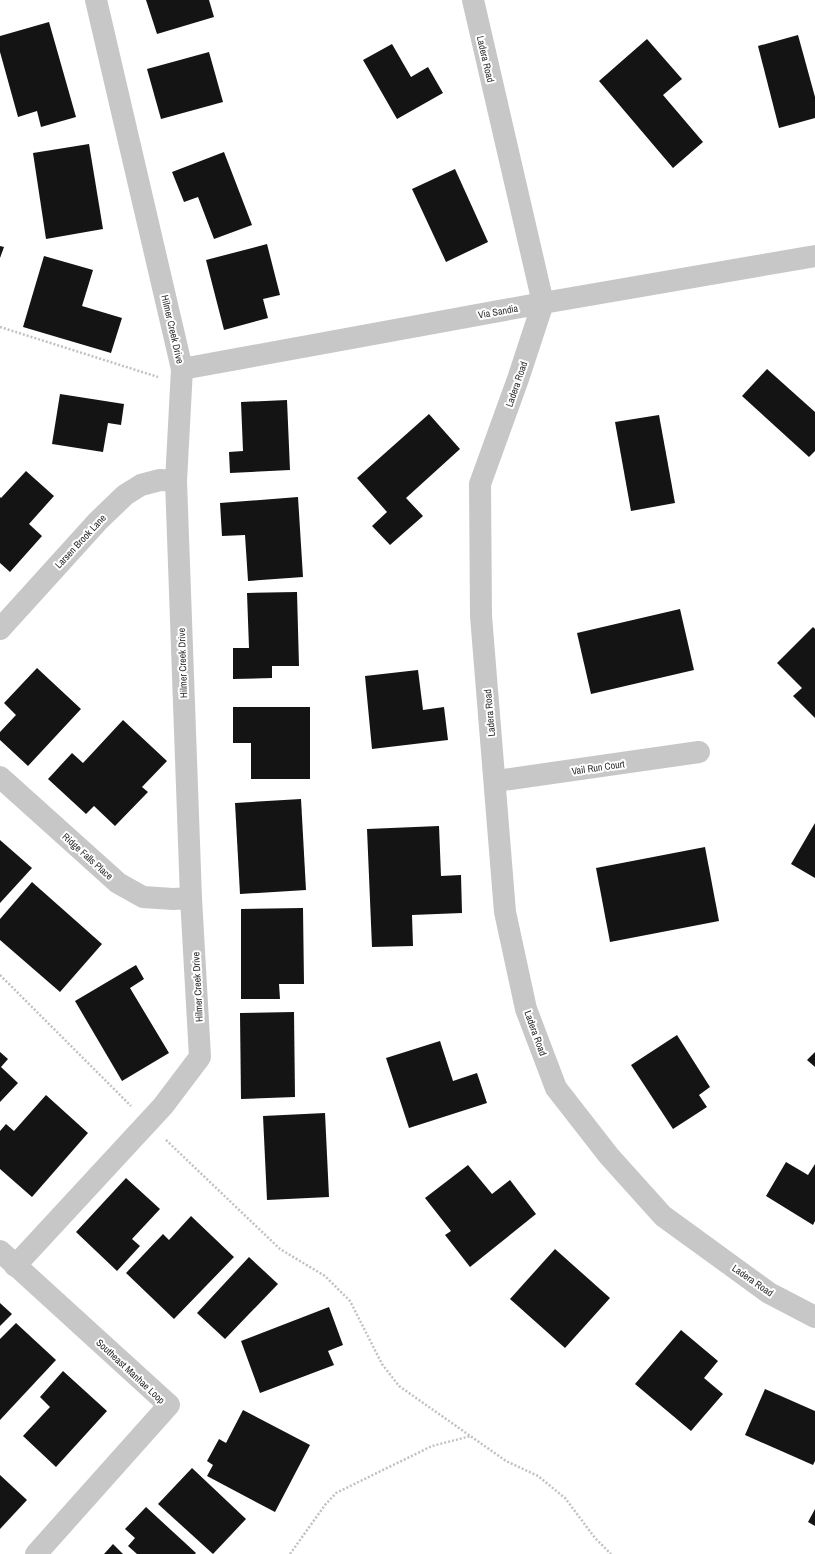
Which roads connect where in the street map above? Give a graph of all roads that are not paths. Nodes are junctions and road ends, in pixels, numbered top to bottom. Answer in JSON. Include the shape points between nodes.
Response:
{"nodes":[{"id":1,"x":96,"y":0,"type":"edge"},
{"id":2,"x":473,"y":0,"type":"edge"},
{"id":3,"x":815,"y":256,"type":"edge"},
{"id":4,"x":543,"y":303,"type":"junction"},
{"id":5,"x":182,"y":377,"type":"junction"},
{"id":6,"x":176,"y":480,"type":"junction"},
{"id":7,"x":0,"y":629,"type":"edge"},
{"id":8,"x":699,"y":752,"type":"dead end"},
{"id":9,"x":0,"y":777,"type":"edge"},
{"id":10,"x":496,"y":781,"type":"junction"},
{"id":11,"x":192,"y":898,"type":"junction"},
{"id":12,"x":7,"y":1259,"type":"edge"},
{"id":13,"x":815,"y":1317,"type":"edge"},
{"id":14,"x":36,"y":1554,"type":"edge"}],
"edges":[{"from":1,"to":5,"type":"street","name":"Hilmer Creek Drive"},
{"from":2,"to":4,"type":"street","name":"Ladera Road"},
{"from":3,"to":4,"type":"street","name":"Via Sandia"},
{"from":4,"to":5,"type":"street","name":"Via Sandia"},
{"from":4,"to":10,"type":"street","name":"Ladera Road","via":[[480,484],[481,616]]},
{"from":5,"to":6,"type":"street","name":"Hilmer Creek Drive"},
{"from":6,"to":7,"type":"street","name":"Larsen Brook Lane","via":[[160,480],[141,485],[125,495],[98,521]]},
{"from":6,"to":11,"type":"street","name":"Hilmer Creek Drive"},
{"from":8,"to":10,"type":"street","name":"Vail Run Court"},
{"from":9,"to":11,"type":"street","name":"Ridge Falls Place","via":[[118,883],[143,897]]},
{"from":10,"to":13,"type":"street","name":"Ladera Road","via":[[505,912],[526,1009],[556,1088],[609,1156],[663,1216],[769,1293]]},
{"from":11,"to":12,"type":"street","name":"Hilmer Creek Drive","via":[[200,1057],[148,1123]]},
{"from":12,"to":14,"type":"street","name":"Southeast Manhae Loop","via":[[82,1324],[168,1405]]}]}
